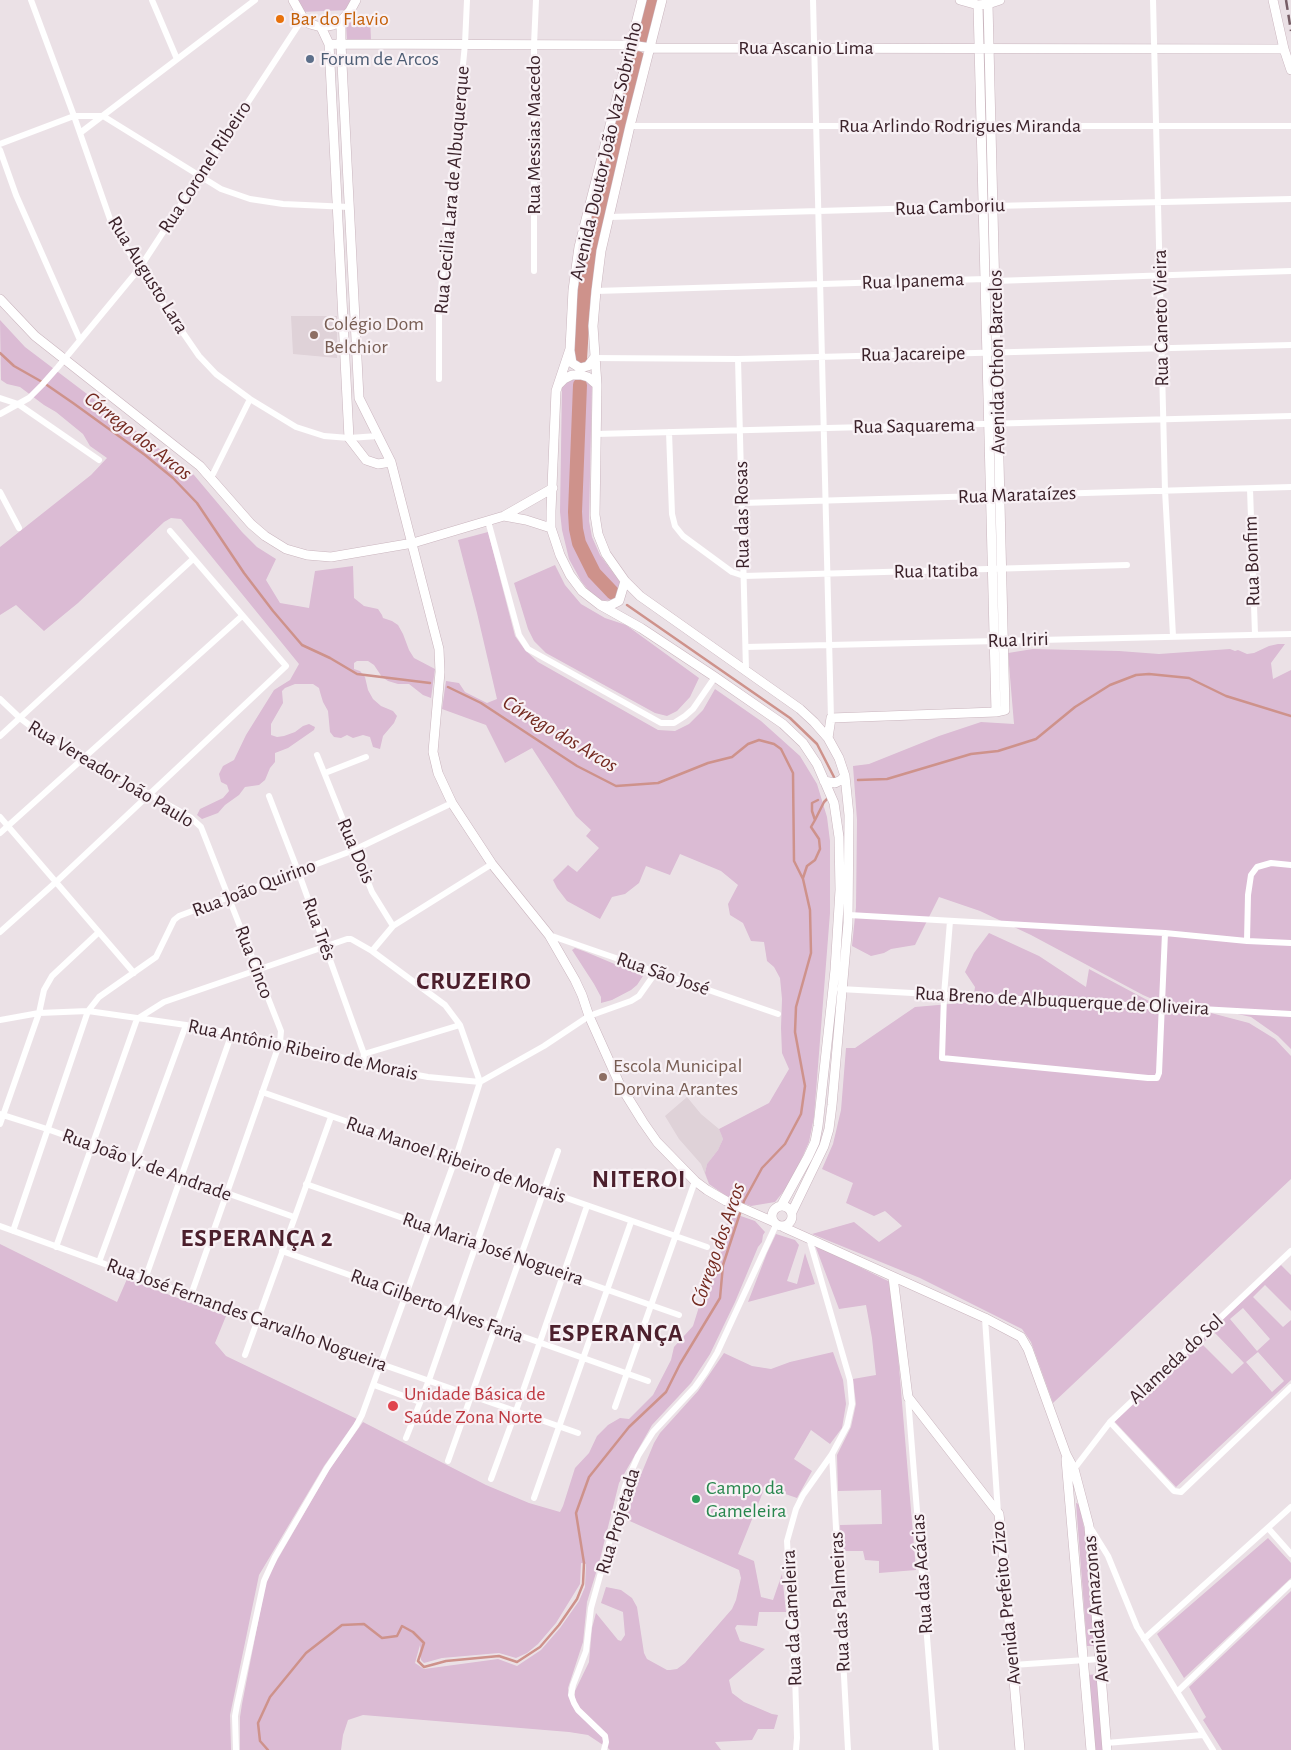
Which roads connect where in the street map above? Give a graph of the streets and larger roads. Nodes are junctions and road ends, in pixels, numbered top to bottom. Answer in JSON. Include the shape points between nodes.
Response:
{"nodes":[{"id":1,"x":31,"y":0,"type":"edge"},
{"id":2,"x":152,"y":0,"type":"edge"},
{"id":3,"x":255,"y":0,"type":"edge"},
{"id":4,"x":293,"y":0,"type":"edge"},
{"id":5,"x":356,"y":0,"type":"edge"},
{"id":6,"x":467,"y":0,"type":"edge"},
{"id":7,"x":536,"y":0,"type":"edge"},
{"id":8,"x":642,"y":0,"type":"edge"},
{"id":9,"x":662,"y":0,"type":"edge"},
{"id":10,"x":813,"y":0,"type":"edge"},
{"id":11,"x":960,"y":0,"type":"edge"},
{"id":12,"x":1000,"y":0,"type":"edge"},
{"id":13,"x":1153,"y":0,"type":"edge"},
{"id":14,"x":1273,"y":0,"type":"edge"},
{"id":15,"x":988,"y":4,"type":"junction"},
{"id":16,"x":978,"y":5,"type":"junction"},
{"id":17,"x":303,"y":18,"type":"junction"},
{"id":18,"x":341,"y":21,"type":"junction"},
{"id":19,"x":321,"y":27,"type":"junction"},
{"id":20,"x":329,"y":44,"type":"junction"},
{"id":21,"x":341,"y":44,"type":"junction"},
{"id":22,"x":465,"y":44,"type":"junction"},
{"id":23,"x":534,"y":45,"type":"junction"},
{"id":24,"x":631,"y":45,"type":"junction"},
{"id":25,"x":651,"y":48,"type":"junction"},
{"id":26,"x":814,"y":48,"type":"junction"},
{"id":27,"x":979,"y":48,"type":"junction"},
{"id":28,"x":990,"y":48,"type":"junction"},
{"id":29,"x":1154,"y":48,"type":"junction"},
{"id":30,"x":1284,"y":49,"type":"junction"},
{"id":31,"x":177,"y":59,"type":"junction"},
{"id":32,"x":1291,"y":70,"type":"edge"},
{"id":33,"x":74,"y":116,"type":"junction"},
{"id":34,"x":103,"y":116,"type":"junction"},
{"id":35,"x":334,"y":126,"type":"junction"},
{"id":36,"x":345,"y":126,"type":"junction"},
{"id":37,"x":630,"y":126,"type":"junction"},
{"id":38,"x":816,"y":126,"type":"junction"},
{"id":39,"x":981,"y":126,"type":"junction"},
{"id":40,"x":991,"y":126,"type":"junction"},
{"id":41,"x":1156,"y":126,"type":"junction"},
{"id":42,"x":1291,"y":126,"type":"edge"},
{"id":43,"x":80,"y":133,"type":"junction"},
{"id":44,"x":0,"y":144,"type":"edge"},
{"id":45,"x":0,"y":150,"type":"edge"},
{"id":46,"x":199,"y":176,"type":"junction"},
{"id":47,"x":1291,"y":199,"type":"edge"},
{"id":48,"x":1158,"y":202,"type":"junction"},
{"id":49,"x":338,"y":206,"type":"junction"},
{"id":50,"x":983,"y":206,"type":"junction"},
{"id":51,"x":993,"y":206,"type":"junction"},
{"id":52,"x":349,"y":207,"type":"junction"},
{"id":53,"x":818,"y":211,"type":"junction"},
{"id":54,"x":609,"y":217,"type":"junction"},
{"id":55,"x":139,"y":269,"type":"junction"},
{"id":56,"x":534,"y":271,"type":"dead end"},
{"id":57,"x":1291,"y":272,"type":"edge"},
{"id":58,"x":1159,"y":274,"type":"junction"},
{"id":59,"x":985,"y":278,"type":"junction"},
{"id":60,"x":995,"y":281,"type":"junction"},
{"id":61,"x":820,"y":284,"type":"junction"},
{"id":62,"x":596,"y":291,"type":"junction"},
{"id":63,"x":354,"y":297,"type":"junction"},
{"id":64,"x":342,"y":298,"type":"junction"},
{"id":65,"x":0,"y":299,"type":"edge"},
{"id":66,"x":80,"y":340,"type":"junction"},
{"id":67,"x":1291,"y":344,"type":"edge"},
{"id":68,"x":1161,"y":348,"type":"junction"},
{"id":69,"x":570,"y":349,"type":"junction"},
{"id":70,"x":987,"y":352,"type":"junction"},
{"id":71,"x":997,"y":352,"type":"junction"},
{"id":72,"x":821,"y":357,"type":"junction"},
{"id":73,"x":594,"y":358,"type":"junction"},
{"id":74,"x":65,"y":359,"type":"junction"},
{"id":75,"x":738,"y":359,"type":"junction"},
{"id":76,"x":439,"y":379,"type":"dead end"},
{"id":77,"x":597,"y":385,"type":"junction"},
{"id":78,"x":556,"y":391,"type":"junction"},
{"id":79,"x":0,"y":398,"type":"edge"},
{"id":80,"x":250,"y":399,"type":"junction"},
{"id":81,"x":18,"y":404,"type":"junction"},
{"id":82,"x":0,"y":414,"type":"edge"},
{"id":83,"x":1291,"y":416,"type":"edge"},
{"id":84,"x":1163,"y":419,"type":"junction"},
{"id":85,"x":993,"y":424,"type":"junction"},
{"id":86,"x":823,"y":428,"type":"junction"},
{"id":87,"x":740,"y":430,"type":"junction"},
{"id":88,"x":669,"y":432,"type":"junction"},
{"id":89,"x":596,"y":434,"type":"junction"},
{"id":90,"x":378,"y":436,"type":"junction"},
{"id":91,"x":349,"y":438,"type":"junction"},
{"id":92,"x":99,"y":460,"type":"dead end"},
{"id":93,"x":391,"y":462,"type":"junction"},
{"id":94,"x":211,"y":478,"type":"junction"},
{"id":95,"x":1291,"y":487,"type":"edge"},
{"id":96,"x":553,"y":488,"type":"junction"},
{"id":97,"x":1250,"y":489,"type":"junction"},
{"id":98,"x":1165,"y":490,"type":"junction"},
{"id":99,"x":0,"y":492,"type":"edge"},
{"id":100,"x":995,"y":496,"type":"junction"},
{"id":101,"x":825,"y":501,"type":"junction"},
{"id":102,"x":742,"y":503,"type":"junction"},
{"id":103,"x":504,"y":516,"type":"junction"},
{"id":104,"x":488,"y":521,"type":"junction"},
{"id":105,"x":19,"y":528,"type":"dead end"},
{"id":106,"x":551,"y":528,"type":"junction"},
{"id":107,"x":170,"y":531,"type":"dead end"},
{"id":108,"x":413,"y":543,"type":"junction"},
{"id":109,"x":193,"y":559,"type":"junction"},
{"id":110,"x":1127,"y":565,"type":"dead end"},
{"id":111,"x":997,"y":570,"type":"junction"},
{"id":112,"x":826,"y":573,"type":"junction"},
{"id":113,"x":744,"y":576,"type":"junction"},
{"id":114,"x":625,"y":581,"type":"junction"},
{"id":115,"x":600,"y":605,"type":"junction"},
{"id":116,"x":242,"y":616,"type":"junction"},
{"id":117,"x":1254,"y":634,"type":"junction"},
{"id":118,"x":1291,"y":634,"type":"edge"},
{"id":119,"x":1173,"y":636,"type":"junction"},
{"id":120,"x":994,"y":640,"type":"junction"},
{"id":121,"x":1004,"y":640,"type":"junction"},
{"id":122,"x":828,"y":645,"type":"junction"},
{"id":123,"x":746,"y":647,"type":"junction"},
{"id":124,"x":746,"y":670,"type":"junction"},
{"id":125,"x":715,"y":676,"type":"junction"},
{"id":126,"x":0,"y":699,"type":"edge"},
{"id":127,"x":996,"y":712,"type":"junction"},
{"id":128,"x":20,"y":718,"type":"junction"},
{"id":129,"x":831,"y":718,"type":"junction"},
{"id":130,"x":0,"y":736,"type":"edge"},
{"id":131,"x":828,"y":738,"type":"junction"},
{"id":132,"x":317,"y":755,"type":"dead end"},
{"id":133,"x":84,"y":757,"type":"junction"},
{"id":134,"x":366,"y":757,"type":"dead end"},
{"id":135,"x":324,"y":773,"type":"junction"},
{"id":136,"x":844,"y":776,"type":"junction"},
{"id":137,"x":824,"y":781,"type":"junction"},
{"id":138,"x":149,"y":794,"type":"junction"},
{"id":139,"x":269,"y":796,"type":"dead end"},
{"id":140,"x":452,"y":803,"type":"junction"},
{"id":141,"x":0,"y":817,"type":"edge"},
{"id":142,"x":8,"y":826,"type":"junction"},
{"id":143,"x":201,"y":827,"type":"joint"},
{"id":144,"x":0,"y":833,"type":"edge"},
{"id":145,"x":354,"y":850,"type":"junction"},
{"id":146,"x":492,"y":864,"type":"junction"},
{"id":147,"x":1291,"y":865,"type":"edge"},
{"id":148,"x":298,"y":871,"type":"junction"},
{"id":149,"x":56,"y":882,"type":"junction"},
{"id":150,"x":229,"y":897,"type":"junction"},
{"id":151,"x":848,"y":915,"type":"junction"},
{"id":152,"x":950,"y":921,"type":"junction"},
{"id":153,"x":394,"y":926,"type":"junction"},
{"id":154,"x":0,"y":932,"type":"edge"},
{"id":155,"x":99,"y":932,"type":"junction"},
{"id":156,"x":1164,"y":933,"type":"junction"},
{"id":157,"x":549,"y":935,"type":"junction"},
{"id":158,"x":1247,"y":941,"type":"junction"},
{"id":159,"x":1291,"y":943,"type":"edge"},
{"id":160,"x":326,"y":946,"type":"junction"},
{"id":161,"x":372,"y":951,"type":"junction"},
{"id":162,"x":257,"y":970,"type":"junction"},
{"id":163,"x":656,"y":972,"type":"junction"},
{"id":164,"x":134,"y":974,"type":"junction"},
{"id":165,"x":838,"y":989,"type":"junction"},
{"id":166,"x":944,"y":995,"type":"junction"},
{"id":167,"x":1162,"y":1006,"type":"junction"},
{"id":168,"x":88,"y":1011,"type":"junction"},
{"id":169,"x":39,"y":1013,"type":"junction"},
{"id":170,"x":778,"y":1014,"type":"dead end"},
{"id":171,"x":1291,"y":1014,"type":"edge"},
{"id":172,"x":589,"y":1016,"type":"junction"},
{"id":173,"x":137,"y":1019,"type":"junction"},
{"id":174,"x":0,"y":1020,"type":"edge"},
{"id":175,"x":186,"y":1025,"type":"junction"},
{"id":176,"x":460,"y":1026,"type":"junction"},
{"id":177,"x":232,"y":1033,"type":"junction"},
{"id":178,"x":280,"y":1042,"type":"junction"},
{"id":179,"x":364,"y":1054,"type":"junction"},
{"id":180,"x":363,"y":1063,"type":"junction"},
{"id":181,"x":480,"y":1082,"type":"junction"},
{"id":182,"x":262,"y":1092,"type":"junction"},
{"id":183,"x":2,"y":1114,"type":"edge"},
{"id":184,"x":332,"y":1117,"type":"junction"},
{"id":185,"x":0,"y":1124,"type":"edge"},
{"id":186,"x":47,"y":1128,"type":"junction"},
{"id":187,"x":92,"y":1145,"type":"junction"},
{"id":188,"x":558,"y":1151,"type":"dead end"},
{"id":189,"x":455,"y":1160,"type":"junction"},
{"id":190,"x":136,"y":1161,"type":"junction"},
{"id":191,"x":500,"y":1176,"type":"junction"},
{"id":192,"x":181,"y":1178,"type":"junction"},
{"id":193,"x":695,"y":1181,"type":"junction"},
{"id":194,"x":306,"y":1184,"type":"junction"},
{"id":195,"x":544,"y":1191,"type":"junction"},
{"id":196,"x":226,"y":1193,"type":"junction"},
{"id":197,"x":587,"y":1206,"type":"junction"},
{"id":198,"x":780,"y":1207,"type":"junction"},
{"id":199,"x":747,"y":1210,"type":"junction"},
{"id":200,"x":792,"y":1214,"type":"junction"},
{"id":201,"x":294,"y":1217,"type":"junction"},
{"id":202,"x":631,"y":1222,"type":"junction"},
{"id":203,"x":778,"y":1224,"type":"junction"},
{"id":204,"x":0,"y":1226,"type":"edge"},
{"id":205,"x":430,"y":1227,"type":"junction"},
{"id":206,"x":12,"y":1231,"type":"junction"},
{"id":207,"x":676,"y":1236,"type":"junction"},
{"id":208,"x":808,"y":1237,"type":"junction"},
{"id":209,"x":476,"y":1243,"type":"junction"},
{"id":210,"x":56,"y":1247,"type":"junction"},
{"id":211,"x":707,"y":1247,"type":"dead end"},
{"id":212,"x":282,"y":1251,"type":"junction"},
{"id":213,"x":1291,"y":1251,"type":"edge"},
{"id":214,"x":521,"y":1259,"type":"junction"},
{"id":215,"x":99,"y":1262,"type":"junction"},
{"id":216,"x":564,"y":1274,"type":"junction"},
{"id":217,"x":893,"y":1277,"type":"junction"},
{"id":218,"x":145,"y":1279,"type":"junction"},
{"id":219,"x":608,"y":1290,"type":"junction"},
{"id":220,"x":191,"y":1294,"type":"junction"},
{"id":221,"x":406,"y":1294,"type":"junction"},
{"id":222,"x":652,"y":1305,"type":"junction"},
{"id":223,"x":453,"y":1312,"type":"junction"},
{"id":224,"x":679,"y":1315,"type":"dead end"},
{"id":225,"x":257,"y":1318,"type":"junction"},
{"id":226,"x":985,"y":1318,"type":"junction"},
{"id":227,"x":495,"y":1327,"type":"junction"},
{"id":228,"x":539,"y":1343,"type":"junction"},
{"id":229,"x":245,"y":1355,"type":"dead end"},
{"id":230,"x":584,"y":1359,"type":"junction"},
{"id":231,"x":381,"y":1364,"type":"junction"},
{"id":232,"x":628,"y":1374,"type":"junction"},
{"id":233,"x":429,"y":1380,"type":"junction"},
{"id":234,"x":648,"y":1381,"type":"dead end"},
{"id":235,"x":374,"y":1385,"type":"junction"},
{"id":236,"x":1291,"y":1387,"type":"edge"},
{"id":237,"x":472,"y":1395,"type":"junction"},
{"id":238,"x":908,"y":1397,"type":"junction"},
{"id":239,"x":420,"y":1402,"type":"junction"},
{"id":240,"x":615,"y":1407,"type":"dead end"},
{"id":241,"x":516,"y":1410,"type":"junction"},
{"id":242,"x":1110,"y":1422,"type":"junction"},
{"id":243,"x":560,"y":1426,"type":"junction"},
{"id":244,"x":578,"y":1433,"type":"dead end"},
{"id":245,"x":406,"y":1438,"type":"dead end"},
{"id":246,"x":832,"y":1454,"type":"junction"},
{"id":247,"x":448,"y":1461,"type":"dead end"},
{"id":248,"x":1070,"y":1471,"type":"junction"},
{"id":249,"x":491,"y":1479,"type":"dead end"},
{"id":250,"x":534,"y":1498,"type":"dead end"},
{"id":251,"x":1291,"y":1507,"type":"edge"},
{"id":252,"x":999,"y":1514,"type":"junction"},
{"id":253,"x":1089,"y":1526,"type":"junction"},
{"id":254,"x":1268,"y":1528,"type":"junction"},
{"id":255,"x":1291,"y":1554,"type":"edge"},
{"id":256,"x":1291,"y":1583,"type":"edge"},
{"id":257,"x":1144,"y":1639,"type":"junction"},
{"id":258,"x":1100,"y":1659,"type":"junction"},
{"id":259,"x":1084,"y":1660,"type":"junction"},
{"id":260,"x":1013,"y":1665,"type":"junction"},
{"id":261,"x":1177,"y":1692,"type":"junction"},
{"id":262,"x":1203,"y":1735,"type":"junction"},
{"id":263,"x":1106,"y":1747,"type":"edge"},
{"id":264,"x":236,"y":1750,"type":"edge"},
{"id":265,"x":604,"y":1750,"type":"edge"},
{"id":266,"x":796,"y":1750,"type":"edge"},
{"id":267,"x":848,"y":1750,"type":"edge"},
{"id":268,"x":936,"y":1750,"type":"edge"},
{"id":269,"x":1020,"y":1750,"type":"edge"},
{"id":270,"x":1091,"y":1750,"type":"edge"},
{"id":271,"x":1213,"y":1750,"type":"edge"}],
"edges":[{"from":1,"to":33,"type":"street","name":"Rua Augusto Lara"},
{"from":2,"to":31,"type":"street"},
{"from":3,"to":31,"type":"street"},
{"from":4,"to":17,"type":"street"},
{"from":5,"to":18,"type":"street"},
{"from":6,"to":22,"type":"street","name":"Rua Cecilia Lara de Albuquerque"},
{"from":7,"to":23,"type":"street","name":"Rua Messias Macedo"},
{"from":8,"to":24,"type":"street","name":"Avenida Doutor João Vaz Sobrinho"},
{"from":9,"to":25,"type":"street","name":"Avenida Doutor João Vaz Sobrinho"},
{"from":10,"to":26,"type":"street"},
{"from":11,"to":16,"type":"street"},
{"from":12,"to":15,"type":"street"},
{"from":13,"to":29,"type":"street","name":"Rua Caneto Vieira"},
{"from":14,"to":30,"type":"street"},
{"from":15,"to":16,"type":"street"},
{"from":15,"to":28,"type":"street","name":"Avenida Othon Barcelos"},
{"from":16,"to":27,"type":"street","name":"Avenida Othon Barcelos"},
{"from":17,"to":19,"type":"street"},
{"from":17,"to":46,"type":"street","name":"Rua Coronel Ribeiro"},
{"from":18,"to":19,"type":"street"},
{"from":18,"to":21,"type":"street"},
{"from":19,"to":20,"type":"street"},
{"from":20,"to":21,"type":"street","name":"Rua Ascanio Lima"},
{"from":20,"to":35,"type":"street"},
{"from":21,"to":22,"type":"street","name":"Rua Ascanio Lima"},
{"from":21,"to":36,"type":"street"},
{"from":22,"to":23,"type":"street","name":"Rua Ascanio Lima"},
{"from":22,"to":76,"type":"street","name":"Rua Cecilia Lara de Albuquerque","via":[[439,311]]},
{"from":23,"to":24,"type":"street","name":"Rua Ascanio Lima"},
{"from":23,"to":56,"type":"street","name":"Rua Messias Macedo"},
{"from":24,"to":25,"type":"street","name":"Rua Ascanio Lima"},
{"from":24,"to":69,"type":"street","name":"Avenida Doutor João Vaz Sobrinho","via":[[579,247]]},
{"from":25,"to":26,"type":"street","name":"Rua Ascanio Lima"},
{"from":25,"to":37,"type":"street","name":"Avenida Doutor João Vaz Sobrinho"},
{"from":26,"to":27,"type":"street","name":"Rua Ascanio Lima"},
{"from":26,"to":38,"type":"street"},
{"from":27,"to":28,"type":"street","name":"Rua Ascanio Lima"},
{"from":27,"to":39,"type":"street","name":"Avenida Othon Barcelos"},
{"from":28,"to":29,"type":"street","name":"Rua Ascanio Lima"},
{"from":28,"to":40,"type":"street","name":"Avenida Othon Barcelos"},
{"from":29,"to":30,"type":"street","name":"Rua Ascanio Lima"},
{"from":29,"to":41,"type":"street","name":"Rua Caneto Vieira"},
{"from":30,"to":32,"type":"street"},
{"from":31,"to":34,"type":"street"},
{"from":33,"to":34,"type":"street"},
{"from":33,"to":43,"type":"street","name":"Rua Augusto Lara"},
{"from":33,"to":44,"type":"street"},
{"from":34,"to":43,"type":"street"},
{"from":34,"to":46,"type":"street"},
{"from":35,"to":36,"type":"street"},
{"from":35,"to":49,"type":"street"},
{"from":36,"to":52,"type":"street"},
{"from":37,"to":38,"type":"street","name":"Rua Arlindo Rodrigues Miranda"},
{"from":37,"to":54,"type":"street","name":"Avenida Doutor João Vaz Sobrinho"},
{"from":38,"to":39,"type":"street","name":"Rua Arlindo Rodrigues Miranda"},
{"from":38,"to":53,"type":"street"},
{"from":39,"to":40,"type":"street","name":"Rua Arlindo Rodrigues Miranda"},
{"from":39,"to":50,"type":"street","name":"Avenida Othon Barcelos"},
{"from":40,"to":41,"type":"street","name":"Rua Arlindo Rodrigues Miranda"},
{"from":40,"to":51,"type":"street","name":"Avenida Othon Barcelos"},
{"from":41,"to":42,"type":"street","name":"Rua Arlindo Rodrigues Miranda"},
{"from":41,"to":48,"type":"street","name":"Rua Caneto Vieira"},
{"from":43,"to":55,"type":"street","name":"Rua Augusto Lara","via":[[111,222]]},
{"from":45,"to":66,"type":"street","via":[[16,195]]},
{"from":46,"to":49,"type":"street","via":[[220,190],[250,198],[283,204]]},
{"from":46,"to":55,"type":"street","name":"Rua Coronel Ribeiro"},
{"from":47,"to":48,"type":"street","name":"Rua Camboriu"},
{"from":48,"to":51,"type":"street","name":"Rua Camboriu"},
{"from":48,"to":58,"type":"street","name":"Rua Caneto Vieira"},
{"from":49,"to":52,"type":"street"},
{"from":49,"to":64,"type":"street"},
{"from":50,"to":51,"type":"street","name":"Rua Camboriu"},
{"from":50,"to":53,"type":"street","name":"Rua Camboriu"},
{"from":50,"to":59,"type":"street","name":"Avenida Othon Barcelos"},
{"from":51,"to":60,"type":"street","name":"Avenida Othon Barcelos"},
{"from":52,"to":63,"type":"street"},
{"from":53,"to":54,"type":"street","name":"Rua Camboriu"},
{"from":53,"to":61,"type":"street"},
{"from":54,"to":62,"type":"street","name":"Avenida Doutor João Vaz Sobrinho"},
{"from":55,"to":66,"type":"street","name":"Rua Coronel Ribeiro"},
{"from":55,"to":80,"type":"street","name":"Rua Augusto Lara","via":[[199,356],[216,374]]},
{"from":57,"to":58,"type":"street","name":"Rua Ipanema"},
{"from":58,"to":60,"type":"street","name":"Rua Ipanema"},
{"from":58,"to":68,"type":"street","name":"Rua Caneto Vieira"},
{"from":59,"to":60,"type":"street","name":"Rua Ipanema"},
{"from":59,"to":61,"type":"street","name":"Rua Ipanema"},
{"from":59,"to":70,"type":"street","name":"Avenida Othon Barcelos"},
{"from":60,"to":71,"type":"street","name":"Avenida Othon Barcelos"},
{"from":61,"to":62,"type":"street","name":"Rua Ipanema"},
{"from":61,"to":72,"type":"street"},
{"from":62,"to":73,"type":"street","name":"Avenida Doutor João Vaz Sobrinho"},
{"from":63,"to":64,"type":"street"},
{"from":63,"to":90,"type":"street","via":[[359,398]]},
{"from":64,"to":91,"type":"street"},
{"from":65,"to":74,"type":"street","via":[[36,336]]},
{"from":66,"to":74,"type":"street","name":"Rua Coronel Ribeiro"},
{"from":67,"to":68,"type":"street","name":"Rua Jacareipe"},
{"from":68,"to":71,"type":"street","name":"Rua Jacareipe"},
{"from":68,"to":84,"type":"street","name":"Rua Caneto Vieira"},
{"from":69,"to":73,"type":"street","via":[[572,363],[580,368],[588,366]]},
{"from":69,"to":78,"type":"street","name":"Avenida Doutor João Vaz Sobrinho"},
{"from":70,"to":71,"type":"street","name":"Rua Jacareipe"},
{"from":70,"to":72,"type":"street","name":"Rua Jacareipe"},
{"from":70,"to":85,"type":"street","name":"Avenida Othon Barcelos"},
{"from":71,"to":85,"type":"street","name":"Avenida Othon Barcelos"},
{"from":72,"to":75,"type":"street","name":"Rua Jacareipe"},
{"from":72,"to":86,"type":"street"},
{"from":73,"to":75,"type":"street","name":"Rua Jacareipe"},
{"from":73,"to":77,"type":"street","name":"Avenida Doutor João Vaz Sobrinho"},
{"from":74,"to":81,"type":"street","name":"Rua Coronel Ribeiro","via":[[29,398]]},
{"from":74,"to":94,"type":"street"},
{"from":75,"to":87,"type":"street","name":"Rua das Rosas"},
{"from":77,"to":78,"type":"street","via":[[588,377],[572,375],[560,383]]},
{"from":77,"to":89,"type":"street","name":"Avenida Doutor João Vaz Sobrinho"},
{"from":78,"to":96,"type":"street","name":"Avenida Doutor João Vaz Sobrinho"},
{"from":79,"to":81,"type":"street"},
{"from":80,"to":91,"type":"street","name":"Rua Augusto Lara","via":[[296,427],[324,436]]},
{"from":80,"to":94,"type":"street"},
{"from":81,"to":82,"type":"street","name":"Rua Coronel Ribeiro"},
{"from":81,"to":92,"type":"street"},
{"from":83,"to":84,"type":"street","name":"Rua Saquarema"},
{"from":84,"to":85,"type":"street","name":"Rua Saquarema"},
{"from":84,"to":98,"type":"street","name":"Rua Caneto Vieira"},
{"from":85,"to":86,"type":"street","name":"Rua Saquarema"},
{"from":85,"to":100,"type":"street","name":"Avenida Othon Barcelos"},
{"from":86,"to":87,"type":"street","name":"Rua Saquarema"},
{"from":86,"to":101,"type":"street"},
{"from":87,"to":88,"type":"street","name":"Rua Saquarema"},
{"from":87,"to":102,"type":"street","name":"Rua das Rosas"},
{"from":88,"to":89,"type":"street","name":"Rua Saquarema"},
{"from":88,"to":113,"type":"street","via":[[675,526],[683,536],[732,572]]},
{"from":89,"to":114,"type":"street","name":"Avenida Doutor João Vaz Sobrinho","via":[[595,515],[598,534],[606,554]]},
{"from":90,"to":91,"type":"street","name":"Rua Augusto Lara"},
{"from":90,"to":93,"type":"street"},
{"from":91,"to":93,"type":"street","via":[[366,460],[378,464]]},
{"from":93,"to":108,"type":"street"},
{"from":94,"to":108,"type":"street","via":[[251,524],[286,549],[331,557]]},
{"from":95,"to":97,"type":"street","name":"Rua Marataízes"},
{"from":96,"to":103,"type":"street"},
{"from":96,"to":106,"type":"street","name":"Avenida Doutor João Vaz Sobrinho"},
{"from":97,"to":98,"type":"street","name":"Rua Marataízes"},
{"from":97,"to":117,"type":"street","name":"Rua Bonfim"},
{"from":98,"to":100,"type":"street","name":"Rua Marataízes"},
{"from":98,"to":119,"type":"street","name":"Rua Caneto Vieira"},
{"from":99,"to":105,"type":"street"},
{"from":100,"to":101,"type":"street","name":"Rua Marataízes"},
{"from":100,"to":111,"type":"street","name":"Avenida Othon Barcelos"},
{"from":101,"to":102,"type":"street","name":"Rua Marataízes"},
{"from":101,"to":112,"type":"street"},
{"from":102,"to":113,"type":"street","name":"Rua das Rosas"},
{"from":103,"to":104,"type":"street"},
{"from":103,"to":106,"type":"street"},
{"from":104,"to":108,"type":"street"},
{"from":104,"to":125,"type":"street","via":[[519,635],[528,649],[660,723],[674,723],[686,716]]},
{"from":106,"to":115,"type":"street","name":"Avenida Doutor João Vaz Sobrinho","via":[[570,575],[582,592]]},
{"from":107,"to":109,"type":"street"},
{"from":108,"to":140,"type":"street","via":[[439,649],[433,752],[438,773]]},
{"from":109,"to":116,"type":"street"},
{"from":109,"to":128,"type":"street"},
{"from":110,"to":111,"type":"street","name":"Rua Itatiba"},
{"from":111,"to":112,"type":"street","name":"Rua Itatiba"},
{"from":111,"to":120,"type":"street","name":"Avenida Othon Barcelos"},
{"from":111,"to":121,"type":"street","name":"Avenida Othon Barcelos"},
{"from":112,"to":113,"type":"street","name":"Rua Itatiba"},
{"from":112,"to":122,"type":"street"},
{"from":113,"to":123,"type":"street","name":"Rua das Rosas"},
{"from":114,"to":115,"type":"street","via":[[619,601],[608,606]]},
{"from":114,"to":124,"type":"street","name":"Avenida Doutor João Vaz Sobrinho","via":[[662,613]]},
{"from":115,"to":125,"type":"street","name":"Avenida Doutor João Vaz Sobrinho"},
{"from":116,"to":133,"type":"street"},
{"from":116,"to":138,"type":"street","via":[[286,666]]},
{"from":117,"to":118,"type":"street","name":"Rua Iriri"},
{"from":117,"to":119,"type":"street","name":"Rua Iriri"},
{"from":119,"to":121,"type":"street","name":"Rua Iriri"},
{"from":120,"to":121,"type":"street","name":"Rua Iriri"},
{"from":120,"to":122,"type":"street","name":"Rua Iriri"},
{"from":120,"to":127,"type":"street","name":"Avenida Othon Barcelos"},
{"from":121,"to":127,"type":"street","name":"Avenida Othon Barcelos","via":[[1005,710]]},
{"from":122,"to":123,"type":"street","name":"Rua Iriri"},
{"from":122,"to":129,"type":"street"},
{"from":123,"to":124,"type":"street","name":"Rua das Rosas"},
{"from":124,"to":131,"type":"street","name":"Avenida Doutor João Vaz Sobrinho","via":[[800,709]]},
{"from":125,"to":137,"type":"street","name":"Avenida Doutor João Vaz Sobrinho","via":[[783,724],[803,743]]},
{"from":126,"to":128,"type":"street","name":"Rua Vereador João Paulo"},
{"from":127,"to":129,"type":"street"},
{"from":128,"to":130,"type":"street"},
{"from":128,"to":133,"type":"street","name":"Rua Vereador João Paulo"},
{"from":129,"to":131,"type":"street"},
{"from":131,"to":136,"type":"street","name":"Avenida Doutor João Vaz Sobrinho"},
{"from":132,"to":135,"type":"street","name":"Rua Dois"},
{"from":133,"to":138,"type":"street","name":"Rua Vereador João Paulo"},
{"from":133,"to":142,"type":"street"},
{"from":134,"to":135,"type":"street"},
{"from":135,"to":145,"type":"street","name":"Rua Dois"},
{"from":136,"to":137,"type":"street","via":[[835,783]]},
{"from":136,"to":151,"type":"street","name":"Avenida Doutor João Vaz Sobrinho","via":[[849,815]]},
{"from":137,"to":165,"type":"street","name":"Avenida Doutor João Vaz Sobrinho","via":[[834,803],[839,837]]},
{"from":138,"to":143,"type":"street","name":"Rua Vereador João Paulo","via":[[190,817]]},
{"from":138,"to":149,"type":"street"},
{"from":139,"to":148,"type":"street","name":"Rua Três"},
{"from":140,"to":145,"type":"street","name":"Rua João Quirino"},
{"from":140,"to":146,"type":"street"},
{"from":141,"to":142,"type":"street"},
{"from":142,"to":144,"type":"street"},
{"from":142,"to":149,"type":"street"},
{"from":143,"to":150,"type":"street","name":"Rua Cinco"},
{"from":145,"to":148,"type":"street","name":"Rua João Quirino"},
{"from":145,"to":153,"type":"street","name":"Rua Dois","via":[[372,892]]},
{"from":146,"to":153,"type":"street"},
{"from":146,"to":157,"type":"street"},
{"from":147,"to":158,"type":"street","via":[[1271,863],[1257,868],[1251,876]]},
{"from":148,"to":150,"type":"street","name":"Rua João Quirino"},
{"from":148,"to":160,"type":"street","name":"Rua Três"},
{"from":149,"to":154,"type":"street"},
{"from":149,"to":155,"type":"street"},
{"from":150,"to":162,"type":"street","name":"Rua Cinco"},
{"from":150,"to":164,"type":"street","name":"Rua João Quirino","via":[[174,920],[156,957]]},
{"from":151,"to":152,"type":"street"},
{"from":151,"to":165,"type":"street","name":"Avenida Doutor João Vaz Sobrinho"},
{"from":152,"to":156,"type":"street"},
{"from":152,"to":166,"type":"street"},
{"from":153,"to":161,"type":"street"},
{"from":155,"to":164,"type":"street"},
{"from":155,"to":169,"type":"street","via":[[52,976],[44,990]]},
{"from":156,"to":158,"type":"street"},
{"from":156,"to":167,"type":"street"},
{"from":157,"to":163,"type":"street","name":"Rua São José"},
{"from":157,"to":172,"type":"street","via":[[575,980]]},
{"from":158,"to":159,"type":"street"},
{"from":160,"to":161,"type":"street","via":[[346,939]]},
{"from":160,"to":162,"type":"street"},
{"from":160,"to":179,"type":"street","name":"Rua Três"},
{"from":161,"to":176,"type":"street","via":[[445,1005]]},
{"from":162,"to":173,"type":"street","via":[[164,1002]]},
{"from":162,"to":178,"type":"street","name":"Rua Cinco","via":[[281,1031]]},
{"from":163,"to":170,"type":"street","name":"Rua São José"},
{"from":163,"to":172,"type":"street","via":[[639,996]]},
{"from":164,"to":168,"type":"street","name":"Rua João Quirino","via":[[99,997]]},
{"from":165,"to":166,"type":"street","name":"Rua Breno de Albuquerque de Oliveira"},
{"from":165,"to":198,"type":"street","name":"Avenida Doutor João Vaz Sobrinho","via":[[816,1134],[808,1156]]},
{"from":165,"to":200,"type":"street","name":"Avenida Doutor João Vaz Sobrinho","via":[[829,1129]]},
{"from":166,"to":167,"type":"street","name":"Rua Breno de Albuquerque de Oliveira"},
{"from":166,"to":167,"type":"street","via":[[942,1058],[1148,1078],[1157,1078],[1159,1073]]},
{"from":167,"to":171,"type":"street","name":"Rua Breno de Albuquerque de Oliveira"},
{"from":168,"to":169,"type":"street","name":"Rua Antônio Ribeiro de Morais"},
{"from":168,"to":173,"type":"street","name":"Rua Antônio Ribeiro de Morais"},
{"from":168,"to":186,"type":"street"},
{"from":169,"to":174,"type":"street","name":"Rua Antônio Ribeiro de Morais"},
{"from":169,"to":183,"type":"street"},
{"from":172,"to":181,"type":"street"},
{"from":172,"to":193,"type":"street","via":[[629,1102],[658,1142]]},
{"from":173,"to":175,"type":"street","name":"Rua Antônio Ribeiro de Morais"},
{"from":173,"to":187,"type":"street"},
{"from":175,"to":177,"type":"street","name":"Rua Antônio Ribeiro de Morais"},
{"from":175,"to":190,"type":"street"},
{"from":176,"to":179,"type":"street"},
{"from":176,"to":181,"type":"street"},
{"from":177,"to":178,"type":"street","name":"Rua Antônio Ribeiro de Morais"},
{"from":177,"to":192,"type":"street"},
{"from":178,"to":180,"type":"street","name":"Rua Antônio Ribeiro de Morais"},
{"from":178,"to":182,"type":"street"},
{"from":179,"to":180,"type":"street","name":"Rua Três"},
{"from":180,"to":181,"type":"street","name":"Rua Antônio Ribeiro de Morais","via":[[428,1077]]},
{"from":181,"to":189,"type":"street"},
{"from":182,"to":184,"type":"street","name":"Rua Manoel Ribeiro de Morais"},
{"from":182,"to":196,"type":"street"},
{"from":183,"to":185,"type":"street"},
{"from":183,"to":186,"type":"street","name":"Rua João V. de Andrade"},
{"from":184,"to":189,"type":"street","name":"Rua Manoel Ribeiro de Morais"},
{"from":184,"to":194,"type":"street"},
{"from":186,"to":187,"type":"street","name":"Rua João V. de Andrade"},
{"from":186,"to":206,"type":"street"},
{"from":187,"to":190,"type":"street","name":"Rua João V. de Andrade"},
{"from":187,"to":210,"type":"street"},
{"from":188,"to":195,"type":"street"},
{"from":189,"to":191,"type":"street","name":"Rua Manoel Ribeiro de Morais"},
{"from":189,"to":205,"type":"street"},
{"from":190,"to":192,"type":"street","name":"Rua João V. de Andrade"},
{"from":190,"to":215,"type":"street"},
{"from":191,"to":195,"type":"street","name":"Rua Manoel Ribeiro de Morais"},
{"from":191,"to":209,"type":"street"},
{"from":192,"to":196,"type":"street","name":"Rua João V. de Andrade"},
{"from":192,"to":218,"type":"street"},
{"from":193,"to":199,"type":"street"},
{"from":193,"to":207,"type":"street"},
{"from":194,"to":201,"type":"street"},
{"from":194,"to":205,"type":"street","name":"Rua Maria José Nogueira"},
{"from":195,"to":197,"type":"street","name":"Rua Manoel Ribeiro de Morais"},
{"from":195,"to":214,"type":"street"},
{"from":196,"to":201,"type":"street","name":"Rua João V. de Andrade"},
{"from":196,"to":220,"type":"street"},
{"from":197,"to":202,"type":"street","name":"Rua Manoel Ribeiro de Morais"},
{"from":197,"to":216,"type":"street"},
{"from":198,"to":199,"type":"street"},
{"from":198,"to":200,"type":"street","via":[[788,1208]]},
{"from":198,"to":203,"type":"street","via":[[772,1214]]},
{"from":199,"to":203,"type":"street"},
{"from":200,"to":203,"type":"street","via":[[791,1222]]},
{"from":200,"to":208,"type":"street"},
{"from":201,"to":212,"type":"street"},
{"from":202,"to":207,"type":"street","name":"Rua Manoel Ribeiro de Morais"},
{"from":202,"to":219,"type":"street"},
{"from":203,"to":208,"type":"street"},
{"from":203,"to":265,"type":"street","name":"Rua Projetada","via":[[705,1374],[653,1432],[625,1486],[591,1608],[586,1651],[571,1695],[578,1710],[605,1736]]},
{"from":204,"to":206,"type":"street","name":"Rua José Fernandes Carvalho Nogueira"},
{"from":205,"to":209,"type":"street","name":"Rua Maria José Nogueira"},
{"from":205,"to":221,"type":"street"},
{"from":206,"to":210,"type":"street","name":"Rua José Fernandes Carvalho Nogueira"},
{"from":207,"to":211,"type":"street","name":"Rua Manoel Ribeiro de Morais"},
{"from":207,"to":222,"type":"street"},
{"from":208,"to":217,"type":"street"},
{"from":208,"to":246,"type":"street","name":"Rua da Gameleira","via":[[850,1380],[852,1404],[847,1426]]},
{"from":209,"to":214,"type":"street","name":"Rua Maria José Nogueira"},
{"from":209,"to":223,"type":"street"},
{"from":210,"to":215,"type":"street","name":"Rua José Fernandes Carvalho Nogueira"},
{"from":212,"to":221,"type":"street","name":"Rua Gilberto Alves Faria"},
{"from":212,"to":225,"type":"street"},
{"from":213,"to":242,"type":"street","name":"Alameda do Sol"},
{"from":214,"to":216,"type":"street","name":"Rua Maria José Nogueira"},
{"from":214,"to":227,"type":"street"},
{"from":215,"to":218,"type":"street","name":"Rua José Fernandes Carvalho Nogueira"},
{"from":216,"to":219,"type":"street","name":"Rua Maria José Nogueira"},
{"from":216,"to":228,"type":"street"},
{"from":217,"to":226,"type":"street"},
{"from":217,"to":238,"type":"street"},
{"from":218,"to":220,"type":"street","name":"Rua José Fernandes Carvalho Nogueira"},
{"from":219,"to":222,"type":"street","name":"Rua Maria José Nogueira"},
{"from":219,"to":230,"type":"street"},
{"from":220,"to":225,"type":"street","name":"Rua José Fernandes Carvalho Nogueira"},
{"from":221,"to":223,"type":"street","name":"Rua Gilberto Alves Faria"},
{"from":221,"to":231,"type":"street"},
{"from":222,"to":224,"type":"street","name":"Rua Maria José Nogueira"},
{"from":222,"to":232,"type":"street"},
{"from":223,"to":227,"type":"street","name":"Rua Gilberto Alves Faria"},
{"from":223,"to":233,"type":"street"},
{"from":225,"to":229,"type":"street"},
{"from":225,"to":231,"type":"street","name":"Rua José Fernandes Carvalho Nogueira"},
{"from":226,"to":248,"type":"street","via":[[1021,1337],[1028,1349]]},
{"from":226,"to":252,"type":"street"},
{"from":227,"to":228,"type":"street","name":"Rua Gilberto Alves Faria"},
{"from":227,"to":237,"type":"street"},
{"from":228,"to":230,"type":"street","name":"Rua Gilberto Alves Faria"},
{"from":228,"to":241,"type":"street"},
{"from":230,"to":232,"type":"street","name":"Rua Gilberto Alves Faria"},
{"from":230,"to":243,"type":"street"},
{"from":231,"to":233,"type":"street","name":"Rua José Fernandes Carvalho Nogueira"},
{"from":231,"to":235,"type":"street"},
{"from":232,"to":234,"type":"street","name":"Rua Gilberto Alves Faria"},
{"from":232,"to":240,"type":"street"},
{"from":233,"to":237,"type":"street","name":"Rua José Fernandes Carvalho Nogueira"},
{"from":233,"to":239,"type":"street"},
{"from":235,"to":239,"type":"street"},
{"from":235,"to":264,"type":"street","via":[[356,1426],[275,1557],[264,1582],[236,1705]]},
{"from":236,"to":242,"type":"street","via":[[1178,1493]]},
{"from":237,"to":241,"type":"street","name":"Rua José Fernandes Carvalho Nogueira"},
{"from":237,"to":247,"type":"street"},
{"from":238,"to":252,"type":"street","name":"Avenida Prefeito Zizo"},
{"from":238,"to":268,"type":"street","name":"Rua das Acácias"},
{"from":239,"to":245,"type":"street"},
{"from":241,"to":243,"type":"street","name":"Rua José Fernandes Carvalho Nogueira"},
{"from":241,"to":249,"type":"street"},
{"from":242,"to":248,"type":"street","name":"Alameda do Sol"},
{"from":243,"to":244,"type":"street","name":"Rua José Fernandes Carvalho Nogueira"},
{"from":243,"to":250,"type":"street"},
{"from":246,"to":266,"type":"street","name":"Rua da Gameleira","via":[[803,1494],[787,1541]]},
{"from":246,"to":267,"type":"street","name":"Rua das Palmeiras"},
{"from":248,"to":253,"type":"street","name":"Avenida Amazonas"},
{"from":248,"to":259,"type":"street","name":"Avenida Amazonas"},
{"from":251,"to":254,"type":"street"},
{"from":252,"to":260,"type":"street","name":"Avenida Prefeito Zizo"},
{"from":253,"to":257,"type":"street","via":[[1108,1556]]},
{"from":253,"to":258,"type":"street","name":"Avenida Amazonas"},
{"from":254,"to":255,"type":"street"},
{"from":254,"to":257,"type":"street"},
{"from":256,"to":261,"type":"street"},
{"from":257,"to":261,"type":"street"},
{"from":258,"to":259,"type":"street"},
{"from":258,"to":263,"type":"street","name":"Avenida Amazonas"},
{"from":259,"to":260,"type":"street"},
{"from":259,"to":270,"type":"street","name":"Avenida Amazonas"},
{"from":260,"to":269,"type":"street","name":"Avenida Prefeito Zizo"},
{"from":261,"to":262,"type":"street"},
{"from":262,"to":263,"type":"street"},
{"from":262,"to":271,"type":"street"}]}
